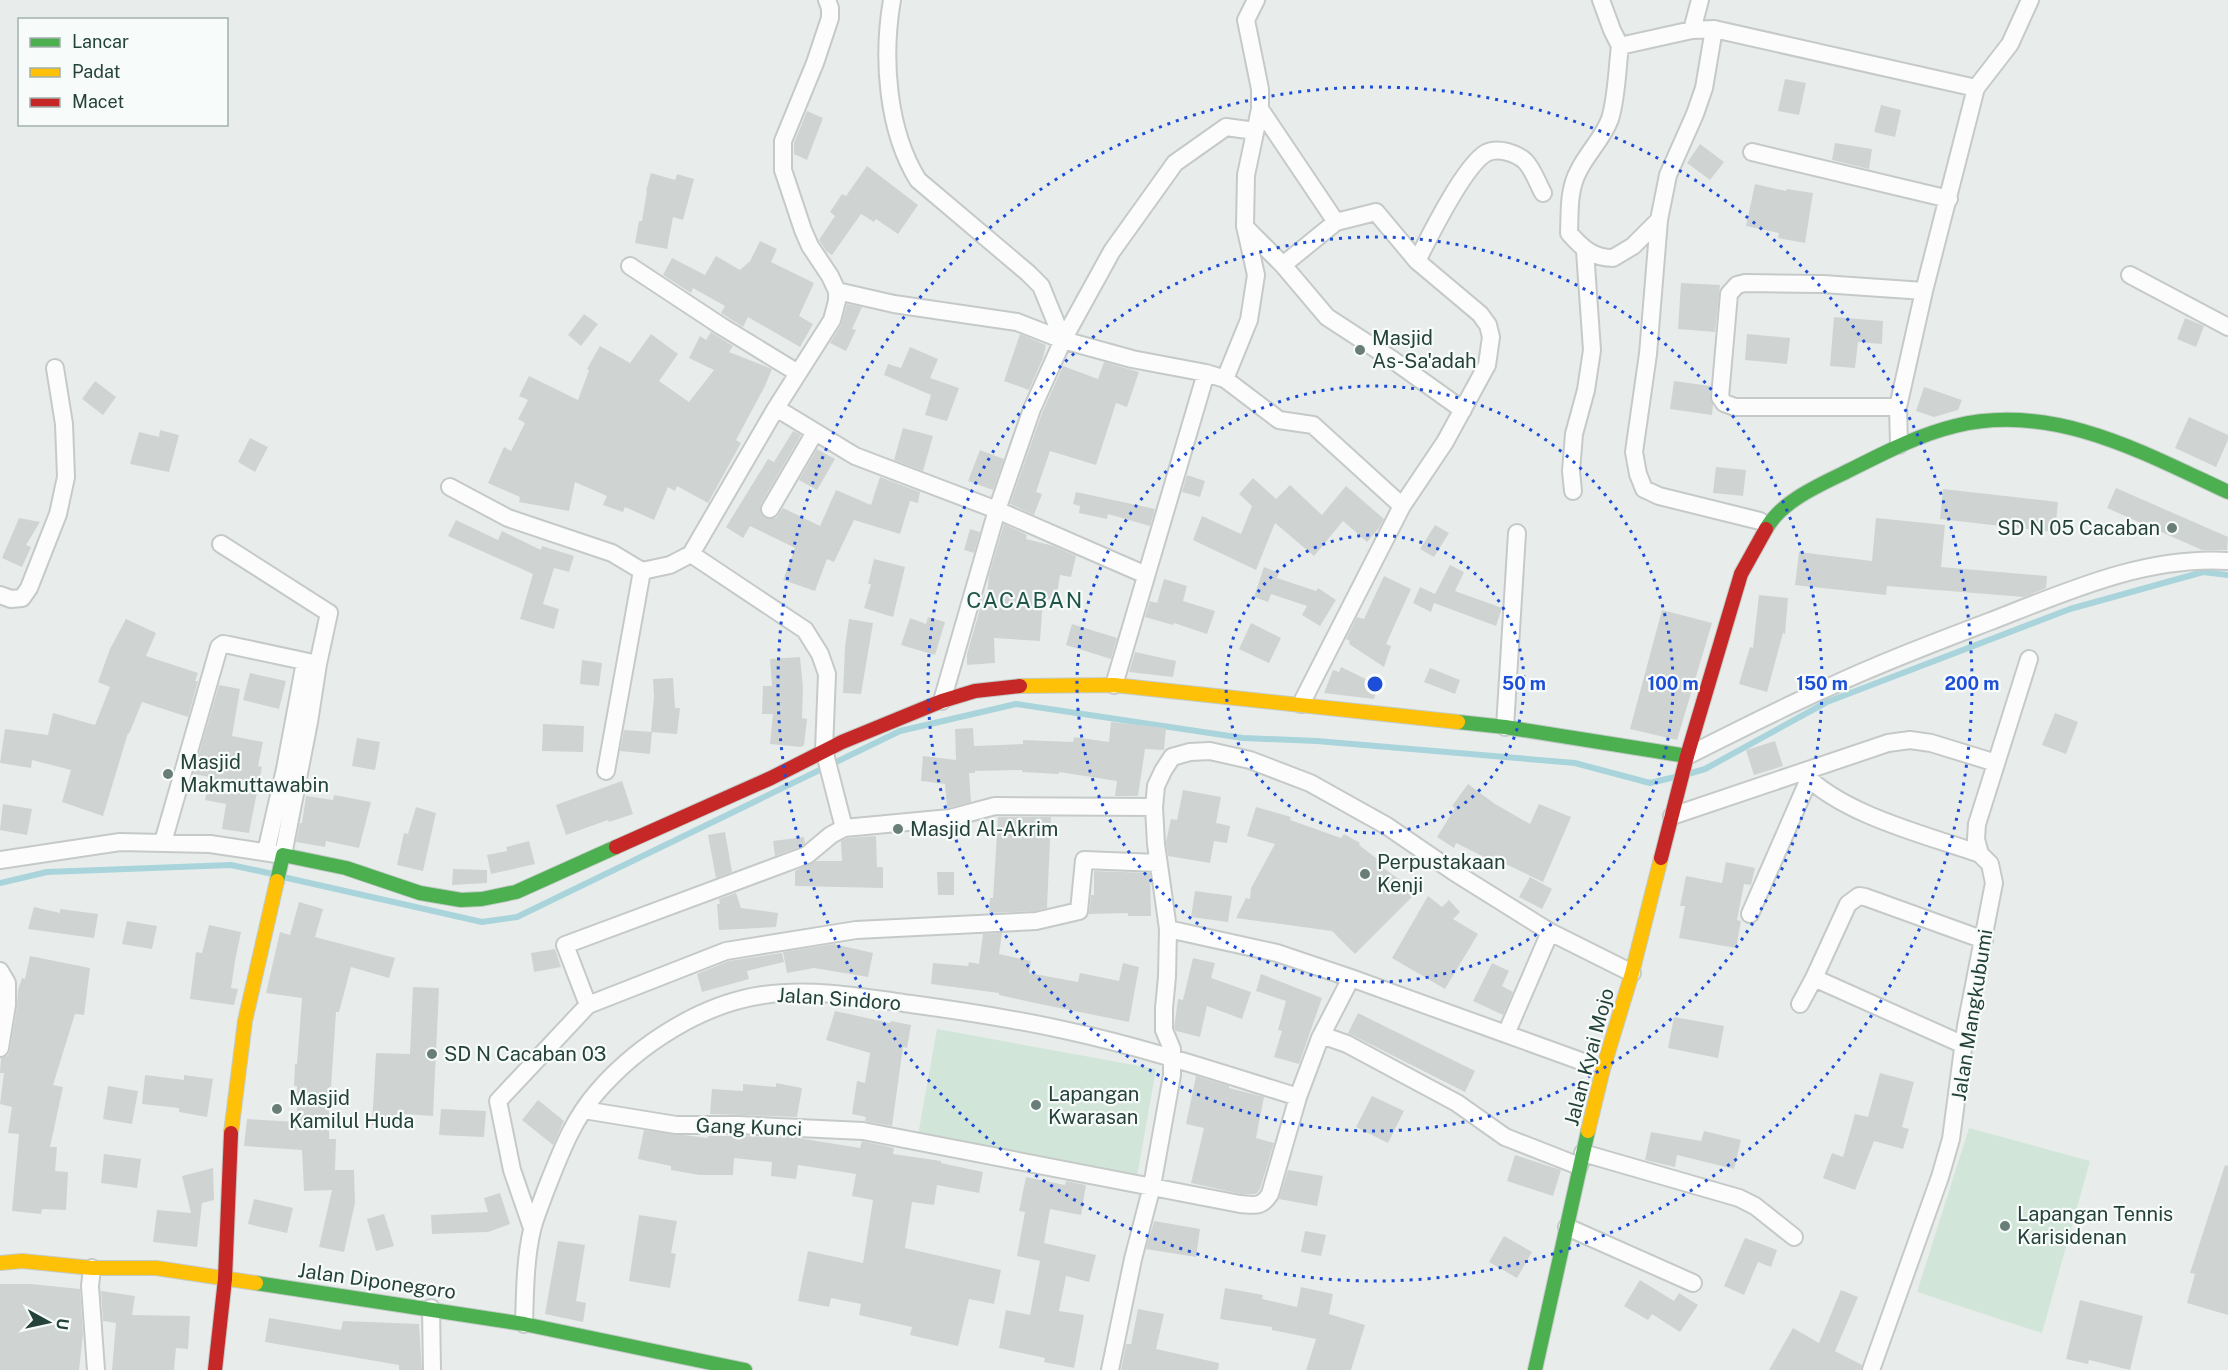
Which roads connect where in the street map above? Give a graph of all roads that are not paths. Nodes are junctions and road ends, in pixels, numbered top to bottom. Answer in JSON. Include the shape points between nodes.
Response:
{"nodes":[{"id":1,"x":827,"y":0,"type":"edge"},
{"id":2,"x":892,"y":0,"type":"edge"},
{"id":3,"x":1256,"y":0,"type":"edge"},
{"id":4,"x":1601,"y":0,"type":"edge"},
{"id":5,"x":1700,"y":0,"type":"edge"},
{"id":6,"x":2030,"y":0,"type":"edge"},
{"id":7,"x":1714,"y":29,"type":"junction"},
{"id":8,"x":1692,"y":30,"type":"junction"},
{"id":9,"x":1620,"y":46,"type":"junction"},
{"id":10,"x":1976,"y":88,"type":"junction"},
{"id":11,"x":1260,"y":109,"type":"junction"},
{"id":12,"x":1255,"y":131,"type":"junction"},
{"id":13,"x":1752,"y":152,"type":"dead end"},
{"id":14,"x":1543,"y":193,"type":"dead end"},
{"id":15,"x":1948,"y":200,"type":"junction"},
{"id":16,"x":1659,"y":220,"type":"junction"},
{"id":17,"x":1336,"y":222,"type":"junction"},
{"id":18,"x":1245,"y":226,"type":"junction"},
{"id":19,"x":1586,"y":251,"type":"junction"},
{"id":20,"x":1417,"y":261,"type":"junction"},
{"id":21,"x":1283,"y":265,"type":"junction"},
{"id":22,"x":630,"y":266,"type":"dead end"},
{"id":23,"x":2130,"y":275,"type":"dead end"},
{"id":24,"x":837,"y":291,"type":"junction"},
{"id":25,"x":1924,"y":291,"type":"junction"},
{"id":26,"x":2228,"y":327,"type":"edge"},
{"id":27,"x":1063,"y":340,"type":"junction"},
{"id":28,"x":55,"y":368,"type":"dead end"},
{"id":29,"x":798,"y":373,"type":"junction"},
{"id":30,"x":1206,"y":373,"type":"junction"},
{"id":31,"x":1225,"y":379,"type":"junction"},
{"id":32,"x":1898,"y":407,"type":"junction"},
{"id":33,"x":776,"y":408,"type":"junction"},
{"id":34,"x":1463,"y":410,"type":"junction"},
{"id":35,"x":815,"y":432,"type":"junction"},
{"id":36,"x":1899,"y":445,"type":"junction"},
{"id":37,"x":450,"y":487,"type":"dead end"},
{"id":38,"x":1573,"y":491,"type":"dead end"},
{"id":39,"x":2228,"y":492,"type":"edge"},
{"id":40,"x":1402,"y":506,"type":"junction"},
{"id":41,"x":770,"y":509,"type":"dead end"},
{"id":42,"x":997,"y":510,"type":"junction"},
{"id":43,"x":1760,"y":521,"type":"dead end"},
{"id":44,"x":1517,"y":533,"type":"dead end"},
{"id":45,"x":222,"y":544,"type":"dead end"},
{"id":46,"x":691,"y":554,"type":"junction"},
{"id":47,"x":2228,"y":561,"type":"edge"},
{"id":48,"x":642,"y":572,"type":"junction"},
{"id":49,"x":1146,"y":575,"type":"junction"},
{"id":50,"x":0,"y":596,"type":"edge"},
{"id":51,"x":2030,"y":659,"type":"dead end"},
{"id":52,"x":311,"y":663,"type":"junction"},
{"id":53,"x":1114,"y":685,"type":"junction"},
{"id":54,"x":942,"y":701,"type":"junction"},
{"id":55,"x":1301,"y":704,"type":"junction"},
{"id":56,"x":1505,"y":727,"type":"junction"},
{"id":57,"x":827,"y":760,"type":"junction"},
{"id":58,"x":1686,"y":760,"type":"junction"},
{"id":59,"x":1995,"y":763,"type":"junction"},
{"id":60,"x":606,"y":771,"type":"dead end"},
{"id":61,"x":1806,"y":776,"type":"junction"},
{"id":62,"x":1155,"y":807,"type":"junction"},
{"id":63,"x":1674,"y":808,"type":"junction"},
{"id":64,"x":844,"y":828,"type":"junction"},
{"id":65,"x":163,"y":842,"type":"junction"},
{"id":66,"x":1980,"y":854,"type":"junction"},
{"id":67,"x":276,"y":857,"type":"junction"},
{"id":68,"x":0,"y":860,"type":"edge"},
{"id":69,"x":1158,"y":863,"type":"junction"},
{"id":70,"x":1750,"y":914,"type":"dead end"},
{"id":71,"x":1168,"y":929,"type":"junction"},
{"id":72,"x":1550,"y":932,"type":"junction"},
{"id":73,"x":1984,"y":940,"type":"junction"},
{"id":74,"x":0,"y":971,"type":"edge"},
{"id":75,"x":1632,"y":973,"type":"junction"},
{"id":76,"x":1351,"y":978,"type":"junction"},
{"id":77,"x":1814,"y":978,"type":"junction"},
{"id":78,"x":1800,"y":1004,"type":"dead end"},
{"id":79,"x":588,"y":1005,"type":"junction"},
{"id":80,"x":1506,"y":1034,"type":"junction"},
{"id":81,"x":1320,"y":1038,"type":"junction"},
{"id":82,"x":1964,"y":1045,"type":"junction"},
{"id":83,"x":0,"y":1048,"type":"edge"},
{"id":84,"x":1173,"y":1058,"type":"junction"},
{"id":85,"x":1588,"y":1064,"type":"dead end"},
{"id":86,"x":1298,"y":1097,"type":"junction"},
{"id":87,"x":584,"y":1110,"type":"junction"},
{"id":88,"x":1581,"y":1159,"type":"junction"},
{"id":89,"x":1152,"y":1186,"type":"junction"},
{"id":90,"x":1567,"y":1227,"type":"junction"},
{"id":91,"x":532,"y":1228,"type":"junction"},
{"id":92,"x":1794,"y":1237,"type":"dead end"},
{"id":93,"x":0,"y":1263,"type":"edge"},
{"id":94,"x":92,"y":1268,"type":"junction"},
{"id":95,"x":225,"y":1279,"type":"junction"},
{"id":96,"x":1693,"y":1283,"type":"dead end"},
{"id":97,"x":430,"y":1308,"type":"junction"},
{"id":98,"x":524,"y":1324,"type":"junction"},
{"id":99,"x":682,"y":1364,"type":"edge"},
{"id":100,"x":96,"y":1370,"type":"edge"},
{"id":101,"x":215,"y":1370,"type":"edge"},
{"id":102,"x":432,"y":1370,"type":"edge"},
{"id":103,"x":745,"y":1370,"type":"edge"},
{"id":104,"x":1110,"y":1370,"type":"edge"},
{"id":105,"x":1535,"y":1370,"type":"edge"},
{"id":106,"x":1871,"y":1370,"type":"edge"}],
"edges":[{"from":1,"to":24,"type":"street","via":[[830,18],[783,141],[783,170],[803,230]]},
{"from":2,"to":27,"type":"street","via":[[890,88],[896,132],[908,163],[918,180],[1041,286]]},
{"from":3,"to":11,"type":"street","via":[[1246,20],[1260,89]]},
{"from":4,"to":9,"type":"street"},
{"from":5,"to":8,"type":"street"},
{"from":6,"to":10,"type":"street","via":[[2010,44]]},
{"from":7,"to":8,"type":"street"},
{"from":7,"to":10,"type":"street"},
{"from":7,"to":16,"type":"street","via":[[1704,88],[1668,175]]},
{"from":8,"to":9,"type":"street"},
{"from":9,"to":19,"type":"street","via":[[1609,121],[1580,168],[1570,200],[1569,233]]},
{"from":10,"to":15,"type":"street"},
{"from":11,"to":12,"type":"street"},
{"from":11,"to":17,"type":"street"},
{"from":12,"to":18,"type":"street","via":[[1246,175]]},
{"from":12,"to":27,"type":"street","via":[[1226,127],[1175,163],[1112,251]]},
{"from":13,"to":15,"type":"street"},
{"from":14,"to":20,"type":"street","via":[[1526,162],[1515,154],[1488,152],[1477,160],[1440,214]]},
{"from":15,"to":25,"type":"street"},
{"from":16,"to":19,"type":"street","via":[[1633,246],[1613,258]]},
{"from":16,"to":43,"type":"street","via":[[1648,354],[1634,452],[1638,474],[1644,489],[1659,496]]},
{"from":17,"to":20,"type":"street","via":[[1376,212]]},
{"from":17,"to":21,"type":"street"},
{"from":18,"to":21,"type":"street"},
{"from":18,"to":31,"type":"street","via":[[1256,275],[1249,320]]},
{"from":19,"to":38,"type":"street","via":[[1592,350],[1574,434]]},
{"from":20,"to":34,"type":"street","via":[[1488,325],[1491,337],[1487,365]]},
{"from":21,"to":34,"type":"street","via":[[1327,317]]},
{"from":22,"to":29,"type":"street"},
{"from":23,"to":26,"type":"street"},
{"from":24,"to":27,"type":"street","via":[[894,304],[1017,322]]},
{"from":24,"to":29,"type":"street","via":[[832,320]]},
{"from":25,"to":32,"type":"street"},
{"from":25,"to":32,"type":"street","via":[[1745,283],[1729,294],[1720,398],[1724,403],[1735,407]]},
{"from":27,"to":30,"type":"street","via":[[1131,359]]},
{"from":27,"to":42,"type":"street","via":[[1032,409]]},
{"from":28,"to":50,"type":"street","via":[[64,424],[66,477],[58,514],[22,598]]},
{"from":29,"to":33,"type":"street"},
{"from":30,"to":31,"type":"street"},
{"from":30,"to":49,"type":"street"},
{"from":31,"to":40,"type":"street","via":[[1279,420],[1313,425]]},
{"from":32,"to":36,"type":"street"},
{"from":33,"to":35,"type":"street"},
{"from":33,"to":46,"type":"street"},
{"from":34,"to":40,"type":"street"},
{"from":35,"to":41,"type":"street"},
{"from":35,"to":42,"type":"street","via":[[877,466]]},
{"from":36,"to":39,"type":"street","name":"Jalan Kyai Mojo","via":[[1977,421],[2036,420],[2071,426]]},
{"from":36,"to":58,"type":"street","name":"Jalan Kyai Mojo","via":[[1807,492],[1769,523],[1741,574]]},
{"from":37,"to":48,"type":"street","via":[[508,518],[612,553]]},
{"from":40,"to":55,"type":"street"},
{"from":42,"to":49,"type":"street"},
{"from":42,"to":54,"type":"street"},
{"from":44,"to":56,"type":"street"},
{"from":45,"to":52,"type":"street","via":[[329,613]]},
{"from":46,"to":48,"type":"street","via":[[670,565]]},
{"from":46,"to":57,"type":"street","via":[[805,630],[827,674]]},
{"from":47,"to":58,"type":"street","via":[[2175,561],[2080,586],[1827,687]]},
{"from":48,"to":60,"type":"street"},
{"from":49,"to":53,"type":"street"},
{"from":51,"to":59,"type":"street","name":"Jalan Mangkubumi"},
{"from":52,"to":65,"type":"street","via":[[229,645],[219,647]]},
{"from":52,"to":67,"type":"street","via":[[309,722]]},
{"from":53,"to":54,"type":"street","via":[[1009,686]]},
{"from":53,"to":55,"type":"street"},
{"from":54,"to":57,"type":"street"},
{"from":55,"to":56,"type":"street"},
{"from":56,"to":58,"type":"street"},
{"from":57,"to":64,"type":"street"},
{"from":57,"to":67,"type":"street","via":[[771,778],[516,892],[489,898],[436,897],[329,863]]},
{"from":58,"to":63,"type":"street","name":"Jalan Kyai Mojo"},
{"from":59,"to":61,"type":"street","via":[[1910,740],[1888,743]]},
{"from":59,"to":66,"type":"street","name":"Jalan Mangkubumi","via":[[1977,824]]},
{"from":61,"to":63,"type":"street"},
{"from":61,"to":66,"type":"street","via":[[1857,809]]},
{"from":61,"to":70,"type":"street"},
{"from":62,"to":64,"type":"street","via":[[995,806],[950,818]]},
{"from":62,"to":69,"type":"street"},
{"from":62,"to":72,"type":"street","via":[[1156,786],[1172,757],[1210,751],[1250,760],[1310,783],[1387,826]]},
{"from":63,"to":75,"type":"street","name":"Jalan Kyai Mojo"},
{"from":64,"to":79,"type":"street","via":[[807,855],[565,945]]},
{"from":65,"to":67,"type":"street","via":[[210,844]]},
{"from":65,"to":68,"type":"street","via":[[120,842]]},
{"from":66,"to":73,"type":"street","name":"Jalan Mangkubumi","via":[[1990,864],[1994,883]]},
{"from":67,"to":95,"type":"street","via":[[275,888],[245,1021],[230,1140]]},
{"from":69,"to":71,"type":"street"},
{"from":69,"to":79,"type":"street","via":[[1084,860],[1079,911],[1036,921],[856,930],[726,951]]},
{"from":71,"to":76,"type":"street","via":[[1277,953]]},
{"from":71,"to":84,"type":"street","via":[[1164,1029]]},
{"from":72,"to":75,"type":"street"},
{"from":72,"to":80,"type":"street"},
{"from":73,"to":77,"type":"street","via":[[1858,896],[1848,904]]},
{"from":73,"to":82,"type":"street","name":"Jalan Mangkubumi"},
{"from":74,"to":83,"type":"street","via":[[8,983]]},
{"from":75,"to":88,"type":"street","name":"Jalan Kyai Mojo","via":[[1602,1068]]},
{"from":76,"to":80,"type":"street"},
{"from":76,"to":81,"type":"street"},
{"from":77,"to":78,"type":"street"},
{"from":77,"to":82,"type":"street"},
{"from":79,"to":91,"type":"street","via":[[498,1101],[512,1170]]},
{"from":80,"to":85,"type":"street"},
{"from":81,"to":86,"type":"street"},
{"from":81,"to":88,"type":"street","via":[[1330,1038],[1357,1050],[1457,1103],[1505,1137]]},
{"from":82,"to":106,"type":"street","name":"Jalan Mangkubumi","via":[[1951,1139]]},
{"from":84,"to":86,"type":"street","name":"Jalan Sindoro"},
{"from":84,"to":87,"type":"street","name":"Jalan Sindoro","via":[[1064,1030],[929,1006],[834,995],[762,995],[721,1005],[650,1045],[597,1092]]},
{"from":84,"to":89,"type":"street"},
{"from":86,"to":89,"type":"street","name":"Gang Kunci","via":[[1264,1203],[1240,1204]]},
{"from":87,"to":89,"type":"street","name":"Gang Kunci","via":[[676,1125],[863,1131]]},
{"from":87,"to":91,"type":"street","name":"Jalan Sindoro","via":[[563,1144]]},
{"from":88,"to":90,"type":"street","name":"Jalan Kyai Mojo"},
{"from":88,"to":92,"type":"street","via":[[1739,1198]]},
{"from":89,"to":104,"type":"street"},
{"from":90,"to":96,"type":"street"},
{"from":90,"to":105,"type":"street","name":"Jalan Kyai Mojo"},
{"from":91,"to":98,"type":"street","name":"Jalan Sindoro"},
{"from":93,"to":94,"type":"street","name":"Jalan Diponegoro","via":[[22,1261]]},
{"from":94,"to":95,"type":"street","name":"Jalan Diponegoro","via":[[156,1268]]},
{"from":94,"to":100,"type":"street"},
{"from":95,"to":97,"type":"street","name":"Jalan Diponegoro"},
{"from":95,"to":101,"type":"street"},
{"from":97,"to":98,"type":"street","name":"Jalan Diponegoro"},
{"from":97,"to":102,"type":"street"},
{"from":98,"to":99,"type":"street","name":"Jalan Diponegoro"},
{"from":99,"to":103,"type":"street","name":"Jalan Diponegoro"}]}
